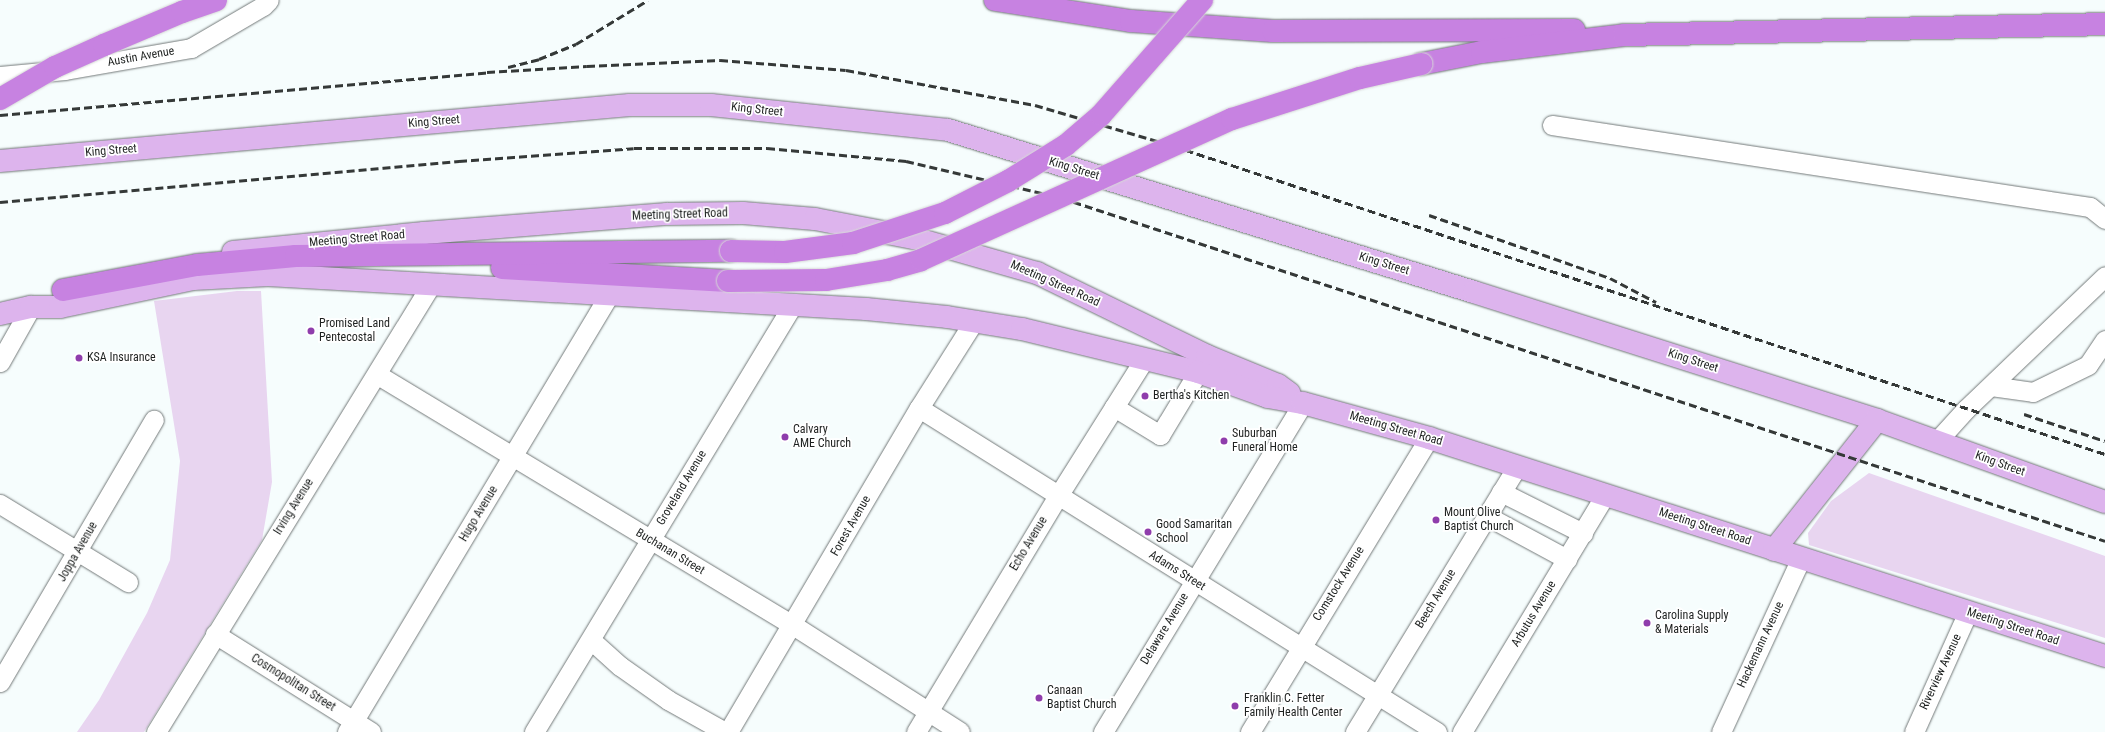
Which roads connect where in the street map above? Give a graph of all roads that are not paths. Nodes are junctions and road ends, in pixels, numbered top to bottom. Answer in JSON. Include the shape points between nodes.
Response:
{"nodes":[{"id":1,"x":216,"y":0,"type":"edge"},
{"id":2,"x":269,"y":0,"type":"edge"},
{"id":3,"x":995,"y":0,"type":"edge"},
{"id":4,"x":1202,"y":0,"type":"edge"},
{"id":5,"x":2105,"y":24,"type":"edge"},
{"id":6,"x":1624,"y":35,"type":"junction"},
{"id":7,"x":0,"y":76,"type":"edge"},
{"id":8,"x":0,"y":99,"type":"edge"},
{"id":9,"x":1552,"y":125,"type":"dead end"},
{"id":10,"x":0,"y":161,"type":"edge"},
{"id":11,"x":2105,"y":219,"type":"edge"},
{"id":12,"x":2105,"y":276,"type":"edge"},
{"id":13,"x":432,"y":283,"type":"junction"},
{"id":14,"x":152,"y":286,"type":"junction"},
{"id":15,"x":63,"y":290,"type":"junction"},
{"id":16,"x":609,"y":295,"type":"junction"},
{"id":17,"x":793,"y":305,"type":"junction"},
{"id":18,"x":31,"y":307,"type":"junction"},
{"id":19,"x":0,"y":314,"type":"edge"},
{"id":20,"x":974,"y":321,"type":"junction"},
{"id":21,"x":2105,"y":340,"type":"edge"},
{"id":22,"x":1145,"y":358,"type":"junction"},
{"id":23,"x":0,"y":362,"type":"edge"},
{"id":24,"x":1198,"y":372,"type":"junction"},
{"id":25,"x":378,"y":375,"type":"junction"},
{"id":26,"x":1991,"y":386,"type":"junction"},
{"id":27,"x":1303,"y":403,"type":"junction"},
{"id":28,"x":1114,"y":407,"type":"junction"},
{"id":29,"x":919,"y":408,"type":"junction"},
{"id":30,"x":154,"y":420,"type":"dead end"},
{"id":31,"x":1877,"y":420,"type":"junction"},
{"id":32,"x":1429,"y":438,"type":"junction"},
{"id":33,"x":1937,"y":441,"type":"junction"},
{"id":34,"x":513,"y":457,"type":"junction"},
{"id":35,"x":1517,"y":467,"type":"junction"},
{"id":36,"x":1501,"y":492,"type":"junction"},
{"id":37,"x":1606,"y":495,"type":"junction"},
{"id":38,"x":1058,"y":496,"type":"junction"},
{"id":39,"x":2105,"y":502,"type":"edge"},
{"id":40,"x":0,"y":504,"type":"edge"},
{"id":41,"x":1487,"y":516,"type":"junction"},
{"id":42,"x":1582,"y":533,"type":"junction"},
{"id":43,"x":650,"y":541,"type":"junction"},
{"id":44,"x":1774,"y":550,"type":"junction"},
{"id":45,"x":78,"y":551,"type":"junction"},
{"id":46,"x":1801,"y":558,"type":"junction"},
{"id":47,"x":1567,"y":559,"type":"junction"},
{"id":48,"x":128,"y":582,"type":"dead end"},
{"id":49,"x":1194,"y":582,"type":"junction"},
{"id":50,"x":1968,"y":612,"type":"junction"},
{"id":51,"x":793,"y":625,"type":"junction"},
{"id":52,"x":215,"y":634,"type":"junction"},
{"id":53,"x":591,"y":640,"type":"junction"},
{"id":54,"x":1300,"y":648,"type":"junction"},
{"id":55,"x":2105,"y":656,"type":"edge"},
{"id":56,"x":0,"y":682,"type":"edge"},
{"id":57,"x":1378,"y":695,"type":"junction"},
{"id":58,"x":928,"y":712,"type":"junction"},
{"id":59,"x":350,"y":727,"type":"edge"},
{"id":60,"x":156,"y":732,"type":"edge"},
{"id":61,"x":371,"y":732,"type":"edge"},
{"id":62,"x":534,"y":732,"type":"edge"},
{"id":63,"x":727,"y":732,"type":"edge"},
{"id":64,"x":916,"y":732,"type":"edge"},
{"id":65,"x":960,"y":732,"type":"edge"},
{"id":66,"x":1103,"y":732,"type":"edge"},
{"id":67,"x":1250,"y":732,"type":"edge"},
{"id":68,"x":1355,"y":732,"type":"edge"},
{"id":69,"x":1437,"y":732,"type":"edge"},
{"id":70,"x":1462,"y":732,"type":"edge"},
{"id":71,"x":1721,"y":732,"type":"edge"},
{"id":72,"x":1914,"y":732,"type":"edge"}],
"edges":[{"from":1,"to":8,"type":"highway","bridge":true,"via":[[55,67]]},
{"from":2,"to":7,"type":"street","name":"Austin Avenue","via":[[191,48],[65,70]]},
{"from":3,"to":6,"type":"highway","via":[[1131,21],[1273,31],[1563,29]]},
{"from":4,"to":15,"type":"highway","bridge":true,"via":[[1101,115],[1066,145],[1008,181],[945,213],[852,243],[785,252],[296,256],[197,265]]},
{"from":5,"to":6,"type":"highway"},
{"from":6,"to":14,"type":"highway","bridge":true,"via":[[1482,52],[1360,78],[1232,119],[921,260],[886,270],[826,280],[728,281],[456,266],[338,267],[248,270]]},
{"from":9,"to":11,"type":"street","via":[[2090,207]]},
{"from":10,"to":31,"type":"main road","name":"King Street","via":[[630,105],[711,104],[948,130],[1474,292]]},
{"from":12,"to":26,"type":"street"},
{"from":13,"to":14,"type":"main road","name":"Meeting Street Road","via":[[251,275],[194,279]]},
{"from":13,"to":16,"type":"main road","name":"Meeting Street Road"},
{"from":13,"to":25,"type":"street","name":"Irving Avenue"},
{"from":14,"to":18,"type":"main road","name":"Meeting Street Road","via":[[60,307]]},
{"from":15,"to":18,"type":"main road","name":"Meeting Street Road"},
{"from":15,"to":27,"type":"main road","name":"Meeting Street Road","via":[[177,261],[273,247],[667,214],[735,213],[815,219],[914,238],[1037,273],[1207,356],[1278,385]]},
{"from":16,"to":17,"type":"main road","name":"Meeting Street Road"},
{"from":16,"to":34,"type":"street","name":"Hugo Avenue"},
{"from":17,"to":20,"type":"main road","name":"Meeting Street Road","via":[[866,309]]},
{"from":17,"to":43,"type":"street","name":"Groveland Avenue"},
{"from":18,"to":19,"type":"main road","name":"Meeting Street Road"},
{"from":18,"to":23,"type":"street"},
{"from":20,"to":22,"type":"main road","name":"Meeting Street Road","via":[[1078,341]]},
{"from":20,"to":29,"type":"street","name":"Forest Avenue"},
{"from":21,"to":26,"type":"street","via":[[2088,366],[2033,392]]},
{"from":22,"to":24,"type":"main road","name":"Meeting Street Road"},
{"from":22,"to":28,"type":"street","name":"Echo Avenue"},
{"from":24,"to":27,"type":"main road","name":"Meeting Street Road","via":[[1268,397]]},
{"from":24,"to":28,"type":"street","via":[[1160,435]]},
{"from":25,"to":34,"type":"street","name":"Buchanan Street"},
{"from":25,"to":52,"type":"street","name":"Irving Avenue"},
{"from":26,"to":33,"type":"street"},
{"from":27,"to":32,"type":"main road","name":"Meeting Street Road"},
{"from":27,"to":49,"type":"street","name":"Delaware Avenue"},
{"from":28,"to":38,"type":"street","name":"Echo Avenue"},
{"from":29,"to":38,"type":"street","name":"Adams Street"},
{"from":29,"to":51,"type":"street","name":"Forest Avenue"},
{"from":30,"to":45,"type":"street","name":"Joppa Avenue"},
{"from":31,"to":33,"type":"main road","name":"King Street"},
{"from":31,"to":44,"type":"main road"},
{"from":32,"to":35,"type":"main road","name":"Meeting Street Road"},
{"from":32,"to":54,"type":"street","name":"Comstock Avenue"},
{"from":33,"to":39,"type":"main road","name":"King Street"},
{"from":34,"to":43,"type":"street","name":"Buchanan Street"},
{"from":34,"to":59,"type":"street","name":"Hugo Avenue"},
{"from":35,"to":36,"type":"street","name":"Beech Avenue"},
{"from":35,"to":37,"type":"main road","name":"Meeting Street Road"},
{"from":36,"to":41,"type":"street","name":"Beech Avenue"},
{"from":36,"to":42,"type":"street"},
{"from":37,"to":42,"type":"street","name":"Arbutus Avenue"},
{"from":37,"to":44,"type":"main road","name":"Meeting Street Road"},
{"from":38,"to":49,"type":"street","name":"Adams Street"},
{"from":38,"to":58,"type":"street","name":"Echo Avenue"},
{"from":40,"to":45,"type":"street"},
{"from":41,"to":47,"type":"street"},
{"from":41,"to":57,"type":"street","name":"Beech Avenue"},
{"from":42,"to":47,"type":"street","name":"Arbutus Avenue"},
{"from":43,"to":51,"type":"street","name":"Buchanan Street"},
{"from":43,"to":53,"type":"street","name":"Groveland Avenue"},
{"from":44,"to":46,"type":"main road","name":"Meeting Street Road"},
{"from":45,"to":48,"type":"street"},
{"from":45,"to":56,"type":"street","name":"Joppa Avenue"},
{"from":46,"to":50,"type":"main road","name":"Meeting Street Road"},
{"from":46,"to":71,"type":"street","name":"Hackemann Avenue"},
{"from":47,"to":70,"type":"street","name":"Arbutus Avenue"},
{"from":49,"to":54,"type":"street","name":"Adams Street"},
{"from":49,"to":66,"type":"street","name":"Delaware Avenue"},
{"from":50,"to":55,"type":"main road","name":"Meeting Street Road"},
{"from":50,"to":72,"type":"street","name":"Riverview Avenue"},
{"from":51,"to":58,"type":"street","name":"Buchanan Street"},
{"from":51,"to":63,"type":"street","name":"Forest Avenue"},
{"from":52,"to":59,"type":"street","name":"Cosmopolitan Street"},
{"from":52,"to":60,"type":"street","name":"Irving Avenue"},
{"from":53,"to":62,"type":"street","name":"Groveland Avenue"},
{"from":53,"to":63,"type":"street","via":[[620,666],[662,695]]},
{"from":54,"to":57,"type":"street","name":"Adams Street"},
{"from":54,"to":67,"type":"street","name":"Comstock Avenue"},
{"from":57,"to":68,"type":"street","name":"Beech Avenue"},
{"from":57,"to":69,"type":"street","name":"Adams Street"},
{"from":58,"to":64,"type":"street","name":"Echo Avenue"},
{"from":58,"to":65,"type":"street","name":"Buchanan Street"},
{"from":59,"to":61,"type":"street","name":"Cosmopolitan Street"}]}
